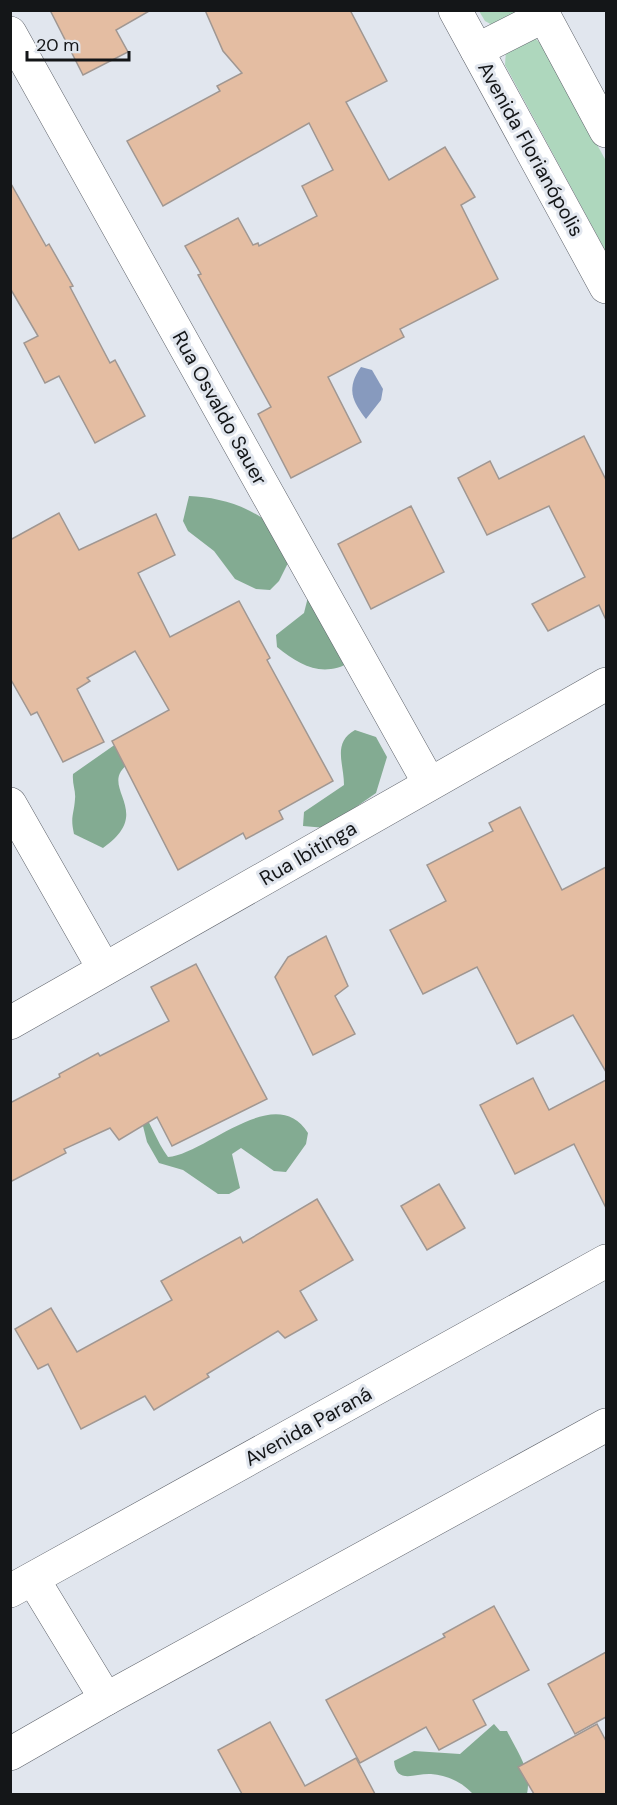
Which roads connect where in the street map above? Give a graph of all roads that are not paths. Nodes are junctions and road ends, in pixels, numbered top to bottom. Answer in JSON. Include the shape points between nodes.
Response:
{"nodes":[{"id":1,"x":455,"y":10,"type":"edge"},
{"id":2,"x":543,"y":13,"type":"edge"},
{"id":3,"x":10,"y":33,"type":"edge"},
{"id":4,"x":477,"y":50,"type":"junction"},
{"id":5,"x":606,"y":131,"type":"edge"},
{"id":6,"x":606,"y":287,"type":"edge"},
{"id":7,"x":606,"y":684,"type":"edge"},
{"id":8,"x":429,"y":783,"type":"junction"},
{"id":9,"x":10,"y":804,"type":"edge"},
{"id":10,"x":104,"y":969,"type":"junction"},
{"id":11,"x":10,"y":1023,"type":"edge"},
{"id":12,"x":606,"y":1261,"type":"edge"},
{"id":13,"x":606,"y":1425,"type":"edge"},
{"id":14,"x":22,"y":1585,"type":"edge"},
{"id":15,"x":106,"y":1699,"type":"junction"},
{"id":16,"x":10,"y":1754,"type":"edge"}],
"edges":[{"from":1,"to":4,"type":"street","name":"Avenida Florianópolis"},
{"from":2,"to":4,"type":"street"},
{"from":2,"to":5,"type":"street"},
{"from":3,"to":8,"type":"street","name":"Rua Osvaldo Sauer"},
{"from":4,"to":6,"type":"street","name":"Avenida Florianópolis"},
{"from":7,"to":8,"type":"street","name":"Rua Ibitinga"},
{"from":8,"to":10,"type":"street","name":"Rua Ibitinga"},
{"from":9,"to":10,"type":"street"},
{"from":10,"to":11,"type":"street","name":"Rua Ibitinga"},
{"from":12,"to":14,"type":"street","name":"Avenida Paraná"},
{"from":13,"to":15,"type":"street"},
{"from":14,"to":15,"type":"street"},
{"from":15,"to":16,"type":"street"}]}
